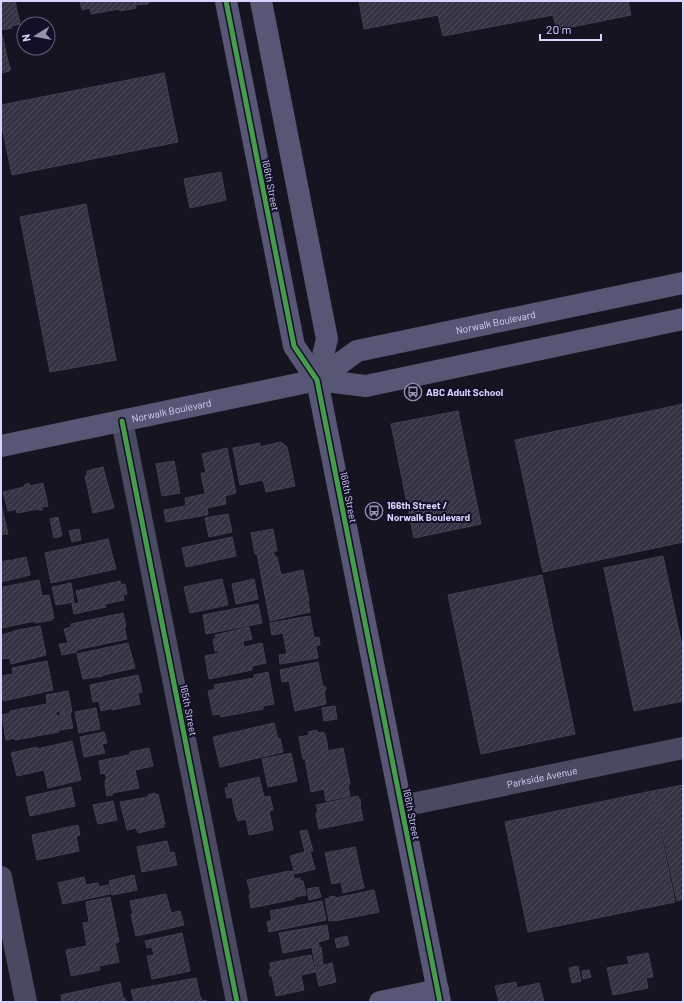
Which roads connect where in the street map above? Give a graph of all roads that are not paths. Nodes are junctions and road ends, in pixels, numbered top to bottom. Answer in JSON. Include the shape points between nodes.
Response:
{"nodes":[{"id":1,"x":226,"y":1,"type":"edge"},
{"id":2,"x":261,"y":1,"type":"edge"},
{"id":3,"x":683,"y":283,"type":"edge"},
{"id":4,"x":683,"y":319,"type":"edge"},
{"id":5,"x":317,"y":380,"type":"junction"},
{"id":6,"x":122,"y":421,"type":"junction"},
{"id":7,"x":1,"y":446,"type":"edge"},
{"id":8,"x":683,"y":748,"type":"edge"},
{"id":9,"x":402,"y":806,"type":"junction"},
{"id":10,"x":1,"y":877,"type":"edge"},
{"id":11,"x":439,"y":996,"type":"edge"},
{"id":12,"x":26,"y":1002,"type":"edge"},
{"id":13,"x":237,"y":1002,"type":"edge"},
{"id":14,"x":380,"y":1002,"type":"edge"}],
"edges":[{"from":1,"to":5,"type":"street","name":"166th Street","via":[[294,346]]},
{"from":2,"to":5,"type":"street","name":"166th Street","via":[[327,339]]},
{"from":3,"to":5,"type":"street","name":"Norwalk Boulevard","via":[[357,351]]},
{"from":4,"to":5,"type":"street","name":"Norwalk Boulevard","via":[[366,386]]},
{"from":5,"to":6,"type":"street","name":"Norwalk Boulevard"},
{"from":5,"to":9,"type":"street","name":"166th Street"},
{"from":6,"to":7,"type":"street","name":"Norwalk Boulevard"},
{"from":6,"to":13,"type":"street","name":"165th Street"},
{"from":8,"to":9,"type":"street","name":"Parkside Avenue"},
{"from":9,"to":11,"type":"street","name":"166th Street"},
{"from":10,"to":12,"type":"street"},
{"from":11,"to":14,"type":"street"}]}
